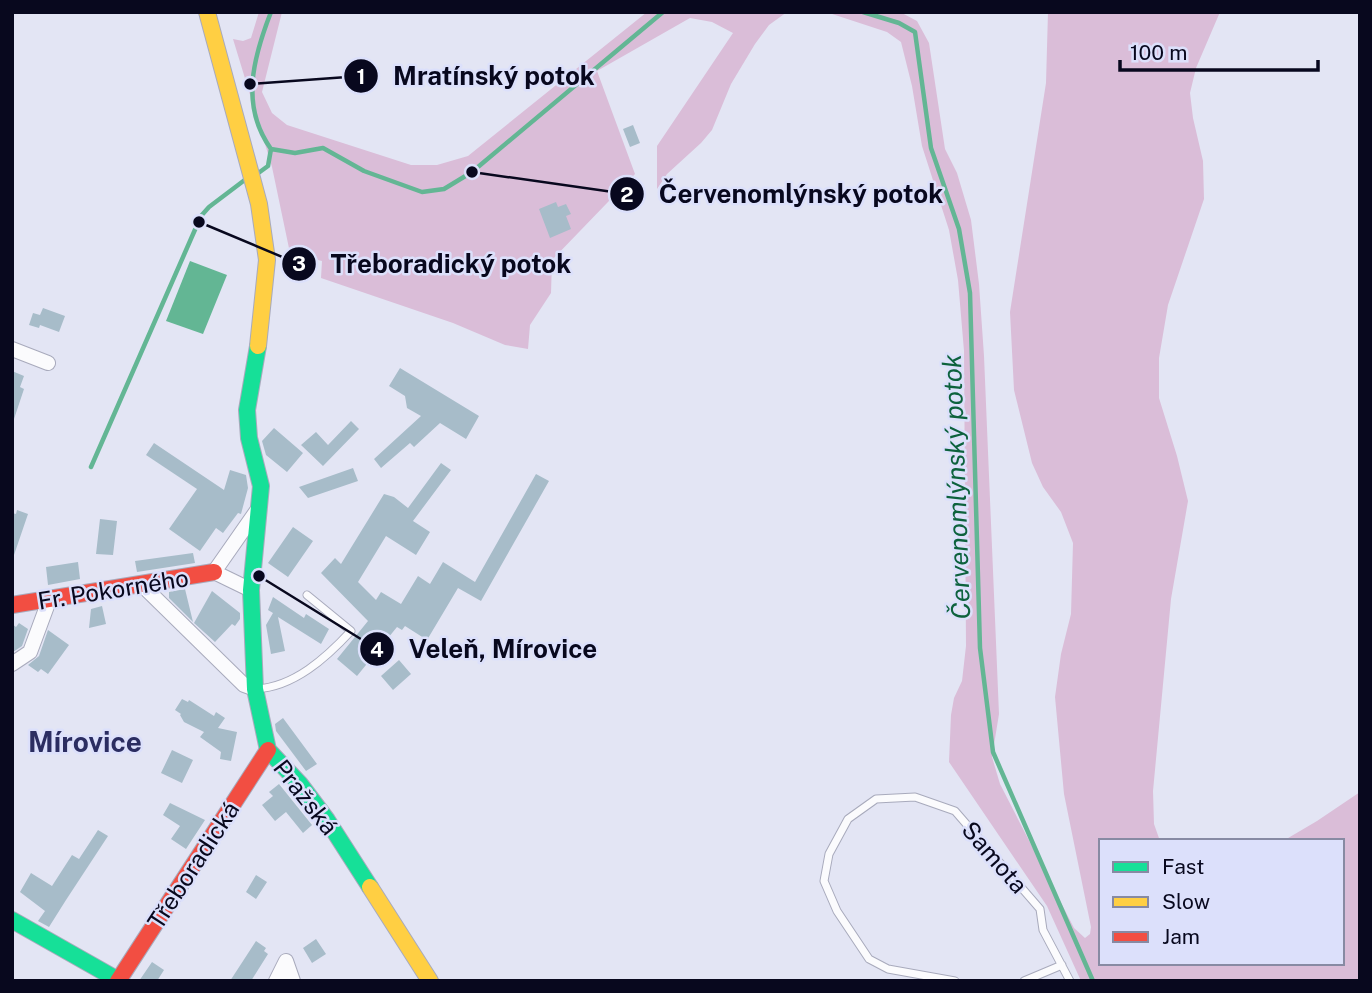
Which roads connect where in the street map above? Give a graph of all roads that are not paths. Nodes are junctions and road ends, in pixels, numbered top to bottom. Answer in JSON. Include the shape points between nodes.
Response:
{"nodes":[{"id":1,"x":207,"y":12,"type":"edge"},
{"id":2,"x":12,"y":349,"type":"edge"},
{"id":3,"x":48,"y":363,"type":"dead end"},
{"id":4,"x":259,"y":508,"type":"junction"},
{"id":5,"x":214,"y":572,"type":"junction"},
{"id":6,"x":142,"y":585,"type":"junction"},
{"id":7,"x":251,"y":590,"type":"junction"},
{"id":8,"x":307,"y":595,"type":"dead end"},
{"id":9,"x":50,"y":598,"type":"junction"},
{"id":10,"x":12,"y":605,"type":"edge"},
{"id":11,"x":12,"y":664,"type":"edge"},
{"id":12,"x":255,"y":689,"type":"junction"},
{"id":13,"x":268,"y":750,"type":"junction"},
{"id":14,"x":12,"y":920,"type":"edge"},
{"id":15,"x":1062,"y":965,"type":"junction"},
{"id":16,"x":118,"y":980,"type":"edge"},
{"id":17,"x":276,"y":981,"type":"edge"},
{"id":18,"x":293,"y":981,"type":"edge"},
{"id":19,"x":430,"y":981,"type":"edge"},
{"id":20,"x":956,"y":981,"type":"edge"},
{"id":21,"x":1024,"y":981,"type":"edge"},
{"id":22,"x":1070,"y":981,"type":"edge"}],
"edges":[{"from":1,"to":4,"type":"street","name":"Pražská","via":[[259,204],[267,260],[248,398],[249,438],[260,476]]},
{"from":2,"to":3,"type":"street"},
{"from":4,"to":5,"type":"street"},
{"from":4,"to":7,"type":"street","name":"Pražská"},
{"from":5,"to":6,"type":"street","name":"Fr. Pokorného"},
{"from":5,"to":7,"type":"street"},
{"from":6,"to":9,"type":"street","name":"Fr. Pokorného"},
{"from":6,"to":12,"type":"street","via":[[244,685]]},
{"from":7,"to":12,"type":"street","name":"Pražská"},
{"from":8,"to":12,"type":"lane","via":[[351,631],[324,659],[273,688]]},
{"from":9,"to":10,"type":"street","name":"Fr. Pokorného"},
{"from":9,"to":11,"type":"street","via":[[30,652]]},
{"from":12,"to":13,"type":"street","name":"Pražská"},
{"from":13,"to":16,"type":"street","name":"Třeboradická"},
{"from":13,"to":19,"type":"street","name":"Pražská","via":[[327,820]]},
{"from":14,"to":16,"type":"street"},
{"from":15,"to":20,"type":"lane","name":"Samota","via":[[1043,930],[1040,909],[955,811],[915,797],[876,799],[848,819],[829,854],[824,881],[837,911],[869,959],[888,969]]},
{"from":15,"to":21,"type":"lane"},
{"from":15,"to":22,"type":"lane","name":"Samota"},
{"from":17,"to":18,"type":"street","via":[[286,961]]}]}
